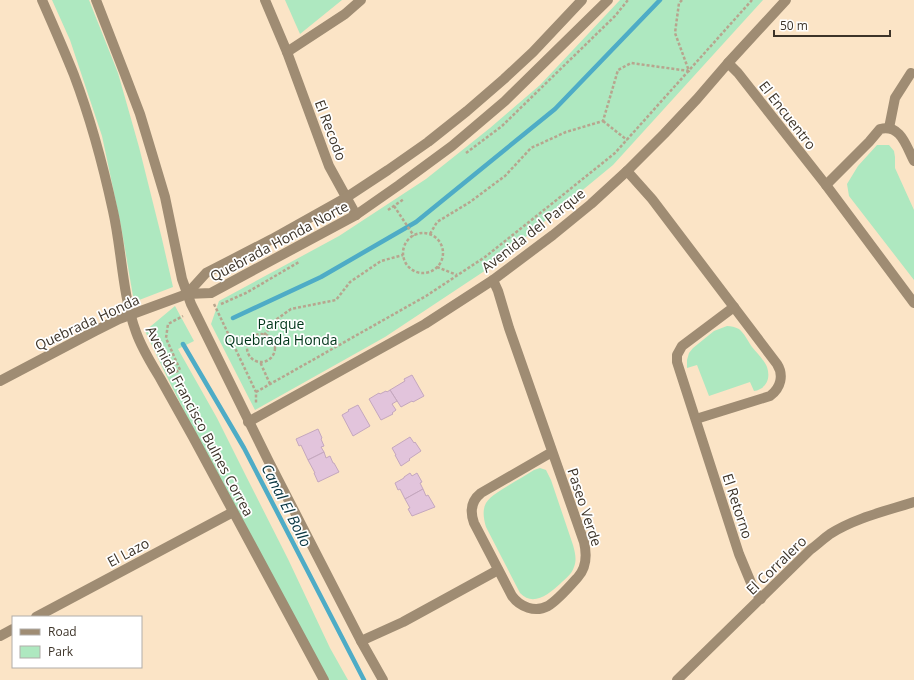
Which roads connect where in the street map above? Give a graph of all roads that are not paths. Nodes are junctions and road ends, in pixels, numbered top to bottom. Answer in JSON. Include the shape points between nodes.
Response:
{"nodes":[{"id":1,"x":42,"y":0,"type":"edge"},
{"id":2,"x":96,"y":0,"type":"edge"},
{"id":3,"x":265,"y":0,"type":"edge"},
{"id":4,"x":361,"y":0,"type":"edge"},
{"id":5,"x":582,"y":0,"type":"edge"},
{"id":6,"x":608,"y":0,"type":"edge"},
{"id":7,"x":786,"y":0,"type":"edge"},
{"id":8,"x":287,"y":52,"type":"junction"},
{"id":9,"x":728,"y":63,"type":"junction"},
{"id":10,"x":911,"y":73,"type":"dead end"},
{"id":11,"x":889,"y":128,"type":"junction"},
{"id":12,"x":914,"y":161,"type":"edge"},
{"id":13,"x":627,"y":171,"type":"junction"},
{"id":14,"x":826,"y":185,"type":"junction"},
{"id":15,"x":347,"y":197,"type":"junction"},
{"id":16,"x":356,"y":215,"type":"junction"},
{"id":17,"x":493,"y":280,"type":"junction"},
{"id":18,"x":187,"y":294,"type":"junction"},
{"id":19,"x":914,"y":303,"type":"edge"},
{"id":20,"x":734,"y":307,"type":"junction"},
{"id":21,"x":130,"y":315,"type":"junction"},
{"id":22,"x":0,"y":381,"type":"edge"},
{"id":23,"x":252,"y":420,"type":"junction"},
{"id":24,"x":696,"y":420,"type":"junction"},
{"id":25,"x":552,"y":452,"type":"junction"},
{"id":26,"x":914,"y":502,"type":"edge"},
{"id":27,"x":233,"y":512,"type":"junction"},
{"id":28,"x":498,"y":570,"type":"junction"},
{"id":29,"x":761,"y":599,"type":"junction"},
{"id":30,"x":38,"y":616,"type":"edge"},
{"id":31,"x":12,"y":630,"type":"edge"},
{"id":32,"x":0,"y":636,"type":"edge"},
{"id":33,"x":361,"y":642,"type":"junction"},
{"id":34,"x":324,"y":680,"type":"edge"},
{"id":35,"x":383,"y":680,"type":"edge"},
{"id":36,"x":677,"y":680,"type":"edge"}],
"edges":[{"from":1,"to":21,"type":"street","name":"Avenida Francisco Bulnes Correa","via":[[74,76],[96,141],[114,215]]},
{"from":2,"to":18,"type":"street","via":[[130,86],[151,150],[165,197]]},
{"from":3,"to":8,"type":"street","name":"El Recodo"},
{"from":4,"to":8,"type":"street","via":[[345,14]]},
{"from":5,"to":15,"type":"street","name":"Quebrada Honda Norte","via":[[532,52],[467,111],[428,142]]},
{"from":6,"to":16,"type":"street","name":"Quebrada Honda Norte","via":[[505,101],[458,141]]},
{"from":7,"to":9,"type":"street","name":"Avenida del Parque"},
{"from":8,"to":15,"type":"street","name":"El Recodo","via":[[330,166]]},
{"from":9,"to":13,"type":"street","name":"Avenida del Parque"},
{"from":9,"to":14,"type":"street","name":"El Encuentro"},
{"from":10,"to":11,"type":"street","via":[[895,98]]},
{"from":11,"to":12,"type":"street","via":[[899,133]]},
{"from":11,"to":14,"type":"street","via":[[880,129]]},
{"from":13,"to":17,"type":"street","name":"Avenida del Parque","via":[[553,235]]},
{"from":13,"to":20,"type":"street","via":[[652,199]]},
{"from":14,"to":19,"type":"street","name":"El Encuentro"},
{"from":15,"to":16,"type":"street","name":"El Recodo"},
{"from":15,"to":18,"type":"street","name":"Quebrada Honda Norte","via":[[206,273]]},
{"from":16,"to":18,"type":"street","name":"Quebrada Honda Norte","via":[[210,293]]},
{"from":17,"to":23,"type":"street","name":"Avenida del Parque","via":[[425,324]]},
{"from":17,"to":25,"type":"street","name":"Paseo Verde"},
{"from":18,"to":21,"type":"street","name":"Quebrada Honda"},
{"from":18,"to":23,"type":"street","via":[[200,324]]},
{"from":20,"to":24,"type":"street","name":"El Retorno","via":[[686,343],[677,355],[677,366]]},
{"from":20,"to":24,"type":"street","via":[[778,367],[781,373],[780,383],[773,393],[766,397]]},
{"from":21,"to":22,"type":"street","name":"Quebrada Honda"},
{"from":21,"to":27,"type":"street","name":"Avenida Francisco Bulnes Correa","via":[[143,349]]},
{"from":23,"to":33,"type":"street"},
{"from":24,"to":29,"type":"street","name":"El Retorno","via":[[739,554],[754,590]]},
{"from":25,"to":28,"type":"street","name":"Paseo Verde","via":[[481,493],[474,502],[472,518]]},
{"from":25,"to":28,"type":"street","name":"Paseo Verde","via":[[584,542],[584,569],[550,604],[535,609],[526,608],[515,601]]},
{"from":26,"to":29,"type":"street","name":"El Corralero","via":[[848,524],[829,535],[810,550]]},
{"from":27,"to":30,"type":"street","name":"El Lazo"},
{"from":27,"to":34,"type":"street","name":"Avenida Francisco Bulnes Correa"},
{"from":28,"to":33,"type":"street"},
{"from":29,"to":36,"type":"street","name":"El Corralero"},
{"from":31,"to":32,"type":"street"},
{"from":33,"to":35,"type":"street"}]}
